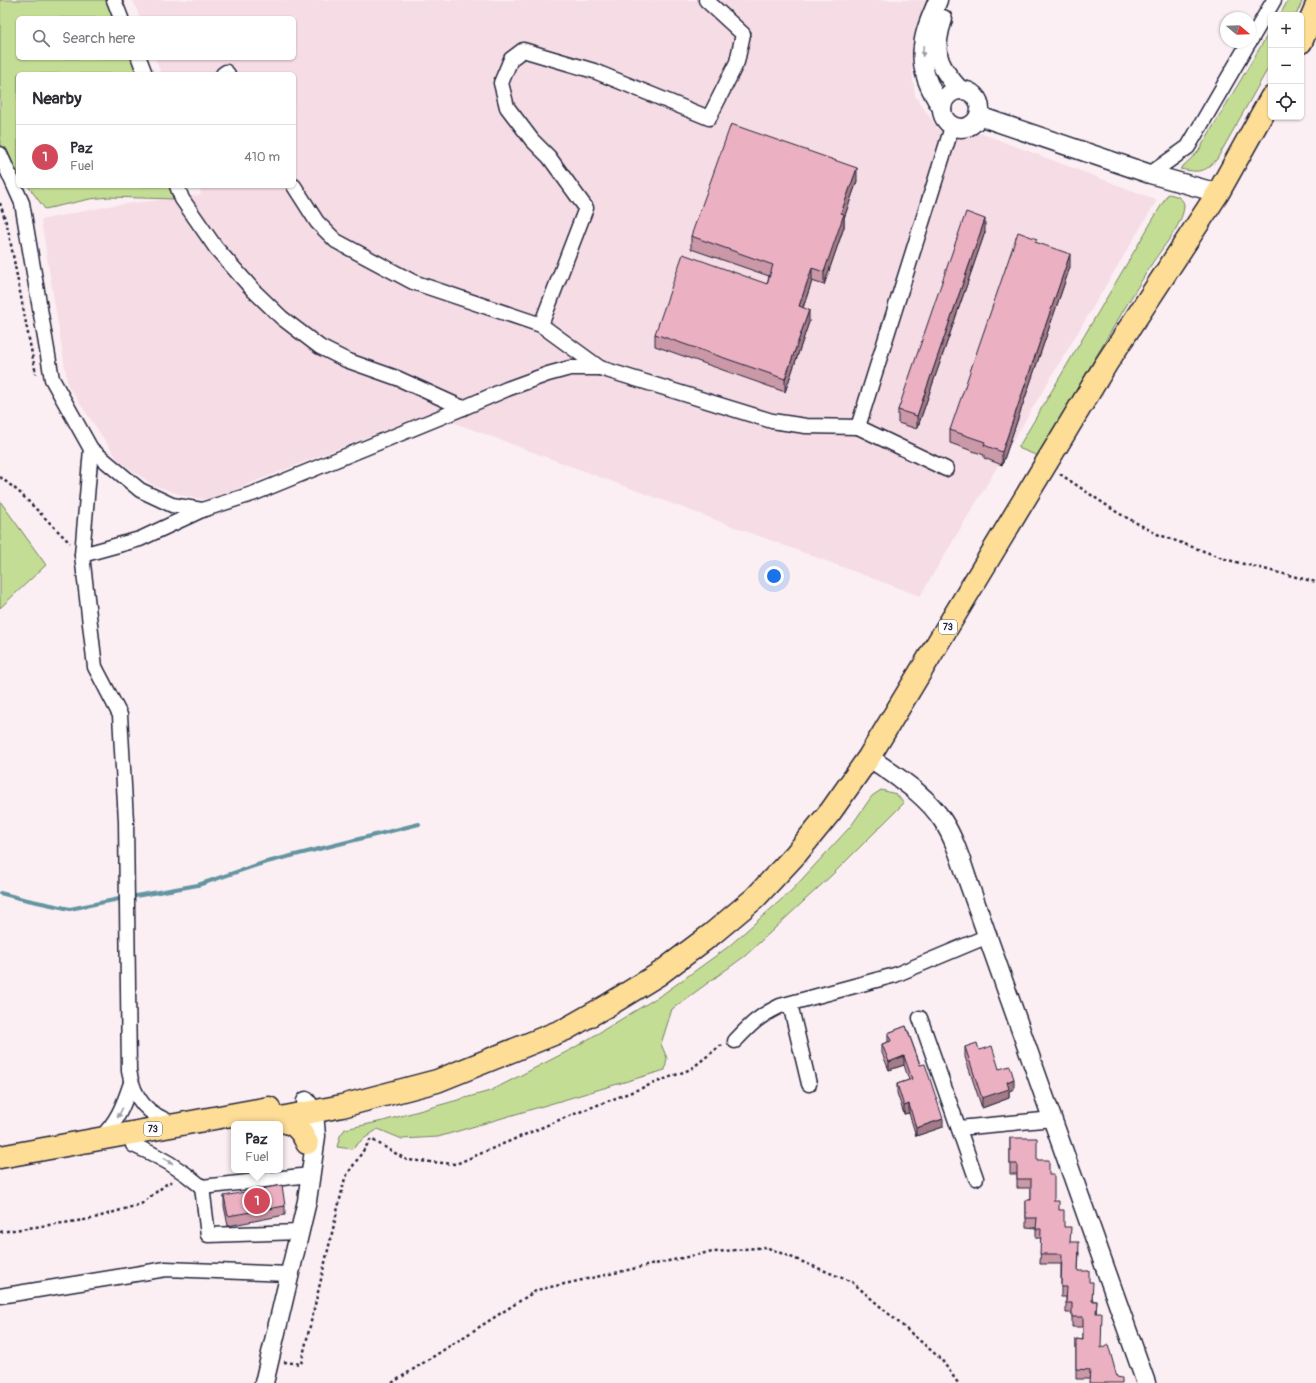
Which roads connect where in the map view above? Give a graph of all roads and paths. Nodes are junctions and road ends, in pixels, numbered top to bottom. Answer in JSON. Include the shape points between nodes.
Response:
{"nodes":[{"id":1,"x":114,"y":0,"type":"edge"},
{"id":2,"x":706,"y":0,"type":"edge"},
{"id":3,"x":938,"y":0,"type":"edge"},
{"id":4,"x":949,"y":0,"type":"edge"},
{"id":5,"x":1274,"y":0,"type":"edge"},
{"id":6,"x":1316,"y":7,"type":"edge"},
{"id":7,"x":121,"y":16,"type":"edge"},
{"id":8,"x":1256,"y":32,"type":"edge"},
{"id":9,"x":1304,"y":35,"type":"edge"},
{"id":10,"x":1246,"y":48,"type":"edge"},
{"id":11,"x":140,"y":60,"type":"edge"},
{"id":12,"x":144,"y":72,"type":"edge"},
{"id":13,"x":960,"y":90,"type":"junction"},
{"id":14,"x":1268,"y":103,"type":"edge"},
{"id":15,"x":942,"y":108,"type":"junction"},
{"id":16,"x":979,"y":116,"type":"junction"},
{"id":17,"x":952,"y":127,"type":"junction"},
{"id":18,"x":0,"y":154,"type":"edge"},
{"id":19,"x":1150,"y":174,"type":"junction"},
{"id":20,"x":178,"y":188,"type":"edge"},
{"id":21,"x":295,"y":188,"type":"edge"},
{"id":22,"x":1218,"y":193,"type":"junction"},
{"id":23,"x":541,"y":325,"type":"junction"},
{"id":24,"x":600,"y":368,"type":"junction"},
{"id":25,"x":463,"y":408,"type":"junction"},
{"id":26,"x":858,"y":427,"type":"junction"},
{"id":27,"x":91,"y":449,"type":"junction"},
{"id":28,"x":1046,"y":465,"type":"junction"},
{"id":29,"x":946,"y":469,"type":"dead end"},
{"id":30,"x":0,"y":477,"type":"edge"},
{"id":31,"x":202,"y":510,"type":"junction"},
{"id":32,"x":82,"y":555,"type":"junction"},
{"id":33,"x":1316,"y":582,"type":"edge"},
{"id":34,"x":869,"y":757,"type":"junction"},
{"id":35,"x":988,"y":936,"type":"junction"},
{"id":36,"x":790,"y":1004,"type":"junction"},
{"id":37,"x":920,"y":1018,"type":"dead end"},
{"id":38,"x":735,"y":1041,"type":"joint"},
{"id":39,"x":515,"y":1050,"type":"junction"},
{"id":40,"x":131,"y":1083,"type":"junction"},
{"id":41,"x":809,"y":1084,"type":"dead end"},
{"id":42,"x":336,"y":1107,"type":"junction"},
{"id":43,"x":308,"y":1109,"type":"junction"},
{"id":44,"x":1053,"y":1119,"type":"junction"},
{"id":45,"x":275,"y":1120,"type":"junction"},
{"id":46,"x":269,"y":1121,"type":"edge"},
{"id":47,"x":280,"y":1121,"type":"edge"},
{"id":48,"x":283,"y":1122,"type":"edge"},
{"id":49,"x":175,"y":1125,"type":"junction"},
{"id":50,"x":231,"y":1128,"type":"edge"},
{"id":51,"x":959,"y":1128,"type":"junction"},
{"id":52,"x":100,"y":1138,"type":"junction"},
{"id":53,"x":312,"y":1139,"type":"junction"},
{"id":54,"x":133,"y":1145,"type":"junction"},
{"id":55,"x":0,"y":1157,"type":"edge"},
{"id":56,"x":0,"y":1162,"type":"edge"},
{"id":57,"x":310,"y":1175,"type":"junction"},
{"id":58,"x":976,"y":1178,"type":"dead end"},
{"id":59,"x":198,"y":1184,"type":"junction"},
{"id":60,"x":0,"y":1232,"type":"edge"},
{"id":61,"x":299,"y":1232,"type":"junction"},
{"id":62,"x":289,"y":1274,"type":"junction"},
{"id":63,"x":0,"y":1296,"type":"edge"},
{"id":64,"x":269,"y":1360,"type":"junction"},
{"id":65,"x":264,"y":1383,"type":"edge"},
{"id":66,"x":392,"y":1383,"type":"edge"},
{"id":67,"x":958,"y":1383,"type":"edge"},
{"id":68,"x":1146,"y":1383,"type":"edge"}],
"edges":[{"from":1,"to":7,"type":"street"},
{"from":2,"to":23,"type":"street","via":[[743,34],[737,62],[709,118],[594,71],[523,50],[511,59],[500,82],[507,107],[532,140],[549,157],[586,208]]},
{"from":3,"to":15,"type":"street","one_way":true,"via":[[925,37],[922,60],[932,94]]},
{"from":4,"to":13,"type":"street","via":[[936,43],[937,54],[946,74]]},
{"from":5,"to":8,"type":"street"},
{"from":6,"to":9,"type":"highway"},
{"from":10,"to":19,"type":"street","via":[[1188,147]]},
{"from":11,"to":12,"type":"street"},
{"from":13,"to":15,"type":"street","via":[[949,94]]},
{"from":13,"to":16,"type":"street","via":[[976,98]]},
{"from":14,"to":22,"type":"highway","number":"73"},
{"from":15,"to":17,"type":"street","via":[[943,118]]},
{"from":16,"to":17,"type":"street","via":[[976,122],[965,128]]},
{"from":16,"to":19,"type":"street"},
{"from":17,"to":26,"type":"street"},
{"from":18,"to":27,"type":"street","via":[[22,203],[52,379]]},
{"from":19,"to":22,"type":"street"},
{"from":20,"to":25,"type":"street","via":[[216,248],[282,318],[320,347],[346,360],[397,378]]},
{"from":21,"to":23,"type":"street","via":[[317,222],[336,241],[413,282]]},
{"from":22,"to":28,"type":"highway","number":"73","via":[[1106,364]]},
{"from":23,"to":24,"type":"street"},
{"from":24,"to":25,"type":"street","via":[[570,368],[548,374]]},
{"from":24,"to":26,"type":"street","via":[[772,421],[806,426]]},
{"from":25,"to":31,"type":"street","via":[[255,493]]},
{"from":26,"to":29,"type":"street"},
{"from":27,"to":31,"type":"street","via":[[140,490],[172,505]]},
{"from":27,"to":32,"type":"street"},
{"from":28,"to":33,"type":"path","via":[[1118,513],[1157,534],[1228,560]]},
{"from":28,"to":34,"type":"highway","number":"73"},
{"from":30,"to":32,"type":"path","via":[[18,491]]},
{"from":31,"to":32,"type":"street","via":[[140,539]]},
{"from":32,"to":40,"type":"street","via":[[95,667],[120,715],[126,821]]},
{"from":34,"to":35,"type":"street","via":[[921,795],[943,821],[952,838]]},
{"from":34,"to":39,"type":"highway","number":"73","via":[[796,854],[755,898],[728,921],[659,974],[566,1029]]},
{"from":35,"to":36,"type":"street","via":[[895,975]]},
{"from":35,"to":44,"type":"street"},
{"from":36,"to":38,"type":"street","via":[[780,1006],[753,1021]]},
{"from":36,"to":41,"type":"street"},
{"from":37,"to":51,"type":"street"},
{"from":38,"to":64,"type":"path","via":[[720,1046],[691,1069],[564,1118],[456,1164],[407,1160],[371,1139],[345,1178],[301,1364]]},
{"from":39,"to":42,"type":"highway","number":"73","via":[[409,1090]]},
{"from":39,"to":43,"type":"highway","number":"73"},
{"from":40,"to":49,"type":"street","via":[[147,1110]]},
{"from":40,"to":52,"type":"street","one_way":true,"via":[[116,1120]]},
{"from":42,"to":43,"type":"highway","number":"73"},
{"from":42,"to":53,"type":"highway"},
{"from":43,"to":45,"type":"highway","number":"73"},
{"from":43,"to":49,"type":"highway","number":"73"},
{"from":43,"to":53,"type":"street"},
{"from":44,"to":51,"type":"street"},
{"from":44,"to":68,"type":"street"},
{"from":45,"to":46,"type":"highway","number":"73"},
{"from":45,"to":47,"type":"highway"},
{"from":48,"to":53,"type":"highway","via":[[300,1129]]},
{"from":49,"to":52,"type":"highway","number":"73"},
{"from":50,"to":54,"type":"highway","number":"73"},
{"from":51,"to":58,"type":"street"},
{"from":52,"to":55,"type":"highway","number":"73"},
{"from":53,"to":57,"type":"street"},
{"from":54,"to":56,"type":"highway","number":"73"},
{"from":54,"to":59,"type":"street","one_way":true,"via":[[172,1164]]},
{"from":57,"to":59,"type":"street"},
{"from":57,"to":61,"type":"street"},
{"from":59,"to":60,"type":"path","via":[[169,1182],[140,1204],[91,1219]]},
{"from":59,"to":61,"type":"street","via":[[208,1235]]},
{"from":61,"to":62,"type":"street"},
{"from":62,"to":63,"type":"street","via":[[166,1269]]},
{"from":62,"to":64,"type":"street"},
{"from":64,"to":65,"type":"street"},
{"from":66,"to":67,"type":"path","via":[[538,1290],[705,1253],[766,1247],[852,1282],[941,1360]]}]}
